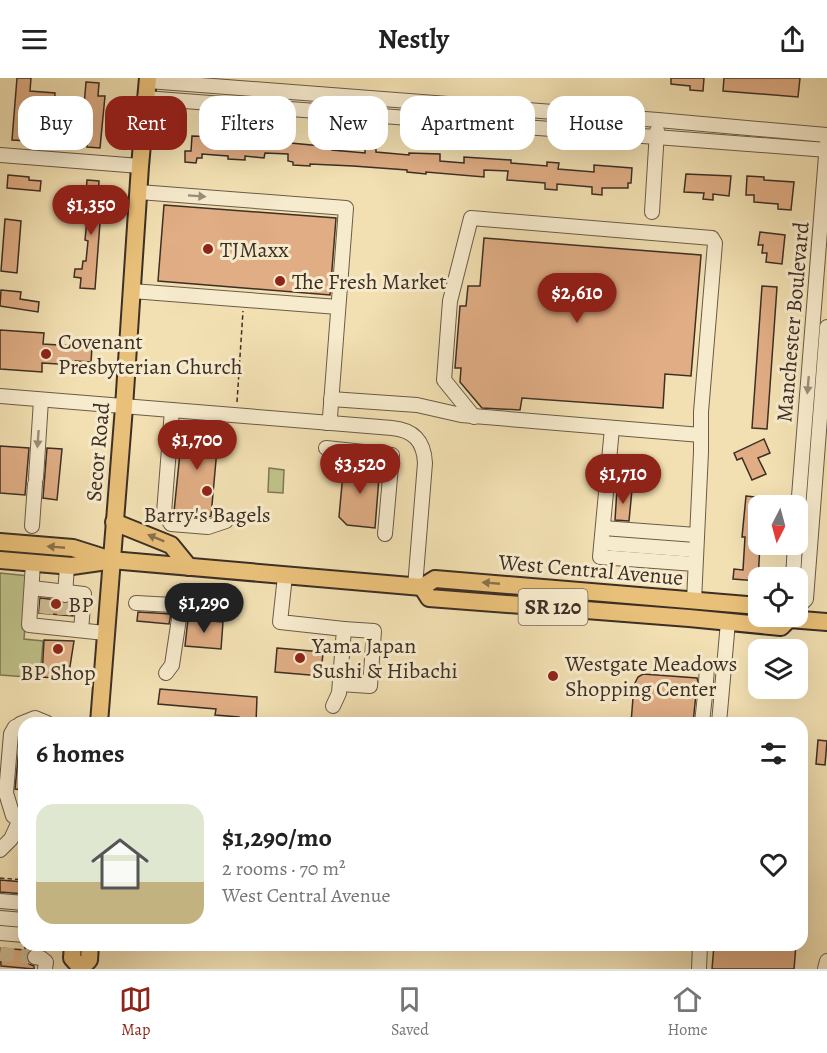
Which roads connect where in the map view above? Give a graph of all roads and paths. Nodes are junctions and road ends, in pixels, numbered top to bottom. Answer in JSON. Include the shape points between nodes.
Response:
{"nodes":[{"id":1,"x":148,"y":80,"type":"edge"},
{"id":2,"x":145,"y":96,"type":"edge"},
{"id":3,"x":187,"y":101,"type":"edge"},
{"id":4,"x":658,"y":120,"type":"junction"},
{"id":5,"x":827,"y":136,"type":"edge"},
{"id":6,"x":657,"y":137,"type":"junction"},
{"id":7,"x":141,"y":150,"type":"edge"},
{"id":8,"x":827,"y":150,"type":"edge"},
{"id":9,"x":0,"y":155,"type":"edge"},
{"id":10,"x":140,"y":166,"type":"junction"},
{"id":11,"x":139,"y":192,"type":"junction"},
{"id":12,"x":652,"y":212,"type":"dead end"},
{"id":13,"x":132,"y":291,"type":"junction"},
{"id":14,"x":338,"y":308,"type":"junction"},
{"id":15,"x":243,"y":311,"type":"dead end"},
{"id":16,"x":827,"y":327,"type":"edge"},
{"id":17,"x":0,"y":396,"type":"edge"},
{"id":18,"x":331,"y":399,"type":"junction"},
{"id":19,"x":41,"y":400,"type":"junction"},
{"id":20,"x":236,"y":405,"type":"dead end"},
{"id":21,"x":123,"y":407,"type":"junction"},
{"id":22,"x":172,"y":411,"type":"junction"},
{"id":23,"x":474,"y":417,"type":"junction"},
{"id":24,"x":327,"y":423,"type":"junction"},
{"id":25,"x":612,"y":428,"type":"junction"},
{"id":26,"x":701,"y":435,"type":"junction"},
{"id":27,"x":326,"y":448,"type":"dead end"},
{"id":28,"x":799,"y":495,"type":"edge"},
{"id":29,"x":226,"y":521,"type":"dead end"},
{"id":30,"x":114,"y":522,"type":"junction"},
{"id":31,"x":32,"y":526,"type":"dead end"},
{"id":32,"x":385,"y":534,"type":"dead end"},
{"id":33,"x":602,"y":536,"type":"junction"},
{"id":34,"x":0,"y":542,"type":"edge"},
{"id":35,"x":696,"y":547,"type":"junction"},
{"id":36,"x":0,"y":560,"type":"edge"},
{"id":37,"x":111,"y":560,"type":"junction"},
{"id":38,"x":33,"y":563,"type":"junction"},
{"id":39,"x":68,"y":566,"type":"junction"},
{"id":40,"x":189,"y":567,"type":"junction"},
{"id":41,"x":808,"y":573,"type":"edge"},
{"id":42,"x":285,"y":576,"type":"junction"},
{"id":43,"x":418,"y":587,"type":"junction"},
{"id":44,"x":32,"y":588,"type":"junction"},
{"id":45,"x":65,"y":593,"type":"junction"},
{"id":46,"x":84,"y":594,"type":"junction"},
{"id":47,"x":108,"y":597,"type":"junction"},
{"id":48,"x":694,"y":601,"type":"junction"},
{"id":49,"x":136,"y":603,"type":"dead end"},
{"id":50,"x":748,"y":605,"type":"edge"},
{"id":51,"x":599,"y":611,"type":"junction"},
{"id":52,"x":808,"y":619,"type":"edge"},
{"id":53,"x":808,"y":621,"type":"edge"},
{"id":54,"x":728,"y":622,"type":"junction"},
{"id":55,"x":827,"y":622,"type":"edge"},
{"id":56,"x":748,"y":624,"type":"edge"},
{"id":57,"x":345,"y":628,"type":"junction"},
{"id":58,"x":827,"y":628,"type":"edge"},
{"id":59,"x":81,"y":630,"type":"junction"},
{"id":60,"x":105,"y":633,"type":"junction"},
{"id":61,"x":707,"y":668,"type":"dead end"},
{"id":62,"x":166,"y":673,"type":"dead end"},
{"id":63,"x":340,"y":684,"type":"junction"},
{"id":64,"x":333,"y":706,"type":"dead end"},
{"id":65,"x":99,"y":717,"type":"edge"},
{"id":66,"x":703,"y":717,"type":"edge"},
{"id":67,"x":720,"y":717,"type":"edge"},
{"id":68,"x":18,"y":726,"type":"edge"},
{"id":69,"x":0,"y":850,"type":"edge"},
{"id":70,"x":0,"y":878,"type":"edge"},
{"id":71,"x":18,"y":879,"type":"edge"},
{"id":72,"x":0,"y":901,"type":"edge"},
{"id":73,"x":18,"y":902,"type":"edge"},
{"id":74,"x":0,"y":918,"type":"edge"},
{"id":75,"x":18,"y":920,"type":"edge"},
{"id":76,"x":0,"y":933,"type":"edge"},
{"id":77,"x":18,"y":934,"type":"edge"},
{"id":78,"x":73,"y":951,"type":"edge"},
{"id":79,"x":90,"y":951,"type":"edge"},
{"id":80,"x":700,"y":951,"type":"edge"},
{"id":81,"x":35,"y":957,"type":"dead end"},
{"id":82,"x":827,"y":961,"type":"edge"},
{"id":83,"x":81,"y":968,"type":"edge"},
{"id":84,"x":45,"y":969,"type":"edge"},
{"id":85,"x":699,"y":969,"type":"edge"},
{"id":86,"x":825,"y":969,"type":"edge"}],
"edges":[{"from":1,"to":2,"type":"main road","name":"Secor Road"},
{"from":1,"to":4,"type":"street"},
{"from":3,"to":6,"type":"street"},
{"from":4,"to":5,"type":"street"},
{"from":4,"to":6,"type":"street"},
{"from":5,"to":8,"type":"street","name":"Manchester Boulevard"},
{"from":6,"to":8,"type":"street"},
{"from":6,"to":12,"type":"street"},
{"from":7,"to":10,"type":"main road","name":"Secor Road"},
{"from":8,"to":28,"type":"street","name":"Manchester Boulevard","one_way":true},
{"from":9,"to":10,"type":"street"},
{"from":10,"to":11,"type":"main road","name":"Secor Road"},
{"from":11,"to":13,"type":"main road","name":"Secor Road"},
{"from":11,"to":14,"type":"street","one_way":true,"via":[[346,208]]},
{"from":13,"to":14,"type":"street"},
{"from":13,"to":21,"type":"main road","name":"Secor Road"},
{"from":14,"to":18,"type":"street"},
{"from":15,"to":20,"type":"path"},
{"from":16,"to":41,"type":"street","name":"Manchester Boulevard"},
{"from":17,"to":19,"type":"street"},
{"from":18,"to":23,"type":"street","via":[[417,405]]},
{"from":18,"to":24,"type":"street"},
{"from":19,"to":21,"type":"street"},
{"from":19,"to":31,"type":"street","one_way":true},
{"from":21,"to":22,"type":"street"},
{"from":21,"to":30,"type":"main road","name":"Secor Road"},
{"from":22,"to":24,"type":"street"},
{"from":22,"to":29,"type":"street","via":[[164,513],[171,524],[208,527]]},
{"from":23,"to":25,"type":"street"},
{"from":23,"to":26,"type":"street","via":[[444,380],[450,302],[471,218],[712,238],[715,243]]},
{"from":24,"to":43,"type":"street","via":[[402,429],[422,444],[425,463]]},
{"from":25,"to":26,"type":"street"},
{"from":25,"to":33,"type":"street"},
{"from":26,"to":35,"type":"street"},
{"from":27,"to":32,"type":"street","via":[[393,454]]},
{"from":30,"to":37,"type":"main road","name":"Secor Road"},
{"from":40,"to":30,"type":"main road","one_way":true,"via":[[171,545]]},
{"from":33,"to":35,"type":"street"},
{"from":33,"to":35,"type":"street","via":[[600,557]]},
{"from":37,"to":34,"type":"main road","name":"West Central Avenue","number":"SR 120","one_way":true,"via":[[73,548]]},
{"from":35,"to":48,"type":"street"},
{"from":36,"to":38,"type":"main road","name":"West Central Avenue","number":"SR 120"},
{"from":37,"to":39,"type":"main road","name":"West Central Avenue","number":"SR 120"},
{"from":37,"to":40,"type":"main road","name":"West Central Avenue","number":"SR 120"},
{"from":37,"to":47,"type":"main road","name":"Secor Road"},
{"from":38,"to":39,"type":"main road","name":"West Central Avenue","number":"SR 120"},
{"from":38,"to":44,"type":"street"},
{"from":39,"to":45,"type":"street"},
{"from":40,"to":42,"type":"main road","name":"West Central Avenue","number":"SR 120"},
{"from":42,"to":43,"type":"main road","name":"West Central Avenue","number":"SR 120"},
{"from":42,"to":57,"type":"street","via":[[280,622]]},
{"from":48,"to":43,"type":"main road","name":"West Central Avenue","one_way":true,"via":[[435,579]]},
{"from":43,"to":51,"type":"main road","name":"West Central Avenue","number":"SR 120","via":[[429,598]]},
{"from":44,"to":45,"type":"street"},
{"from":44,"to":59,"type":"street","via":[[29,625],[46,620]]},
{"from":45,"to":46,"type":"street"},
{"from":46,"to":47,"type":"street"},
{"from":46,"to":59,"type":"street"},
{"from":47,"to":60,"type":"main road","name":"Secor Road"},
{"from":48,"to":50,"type":"main road","name":"West Central Avenue"},
{"from":48,"to":51,"type":"main road","via":[[688,610],[606,603]]},
{"from":49,"to":62,"type":"street","via":[[179,608],[172,665]]},
{"from":51,"to":54,"type":"main road","name":"West Central Avenue","number":"SR 120"},
{"from":52,"to":55,"type":"main road","name":"West Central Avenue","number":"SR 120"},
{"from":53,"to":58,"type":"street"},
{"from":54,"to":56,"type":"main road","name":"West Central Avenue","number":"SR 120"},
{"from":54,"to":67,"type":"street"},
{"from":57,"to":63,"type":"street"},
{"from":57,"to":63,"type":"street","via":[[374,631],[370,686]]},
{"from":59,"to":60,"type":"street"},
{"from":60,"to":65,"type":"main road","name":"Secor Road"},
{"from":61,"to":66,"type":"street"},
{"from":63,"to":64,"type":"street"},
{"from":68,"to":69,"type":"street","via":[[11,734],[6,793],[15,821],[11,839]]},
{"from":70,"to":71,"type":"path"},
{"from":72,"to":73,"type":"street"},
{"from":74,"to":75,"type":"street"},
{"from":76,"to":77,"type":"street"},
{"from":78,"to":83,"type":"main road","via":[[72,958]]},
{"from":79,"to":83,"type":"main road","via":[[89,960]]},
{"from":80,"to":85,"type":"street"},
{"from":81,"to":84,"type":"street","via":[[46,962]]},
{"from":82,"to":86,"type":"street"}]}
